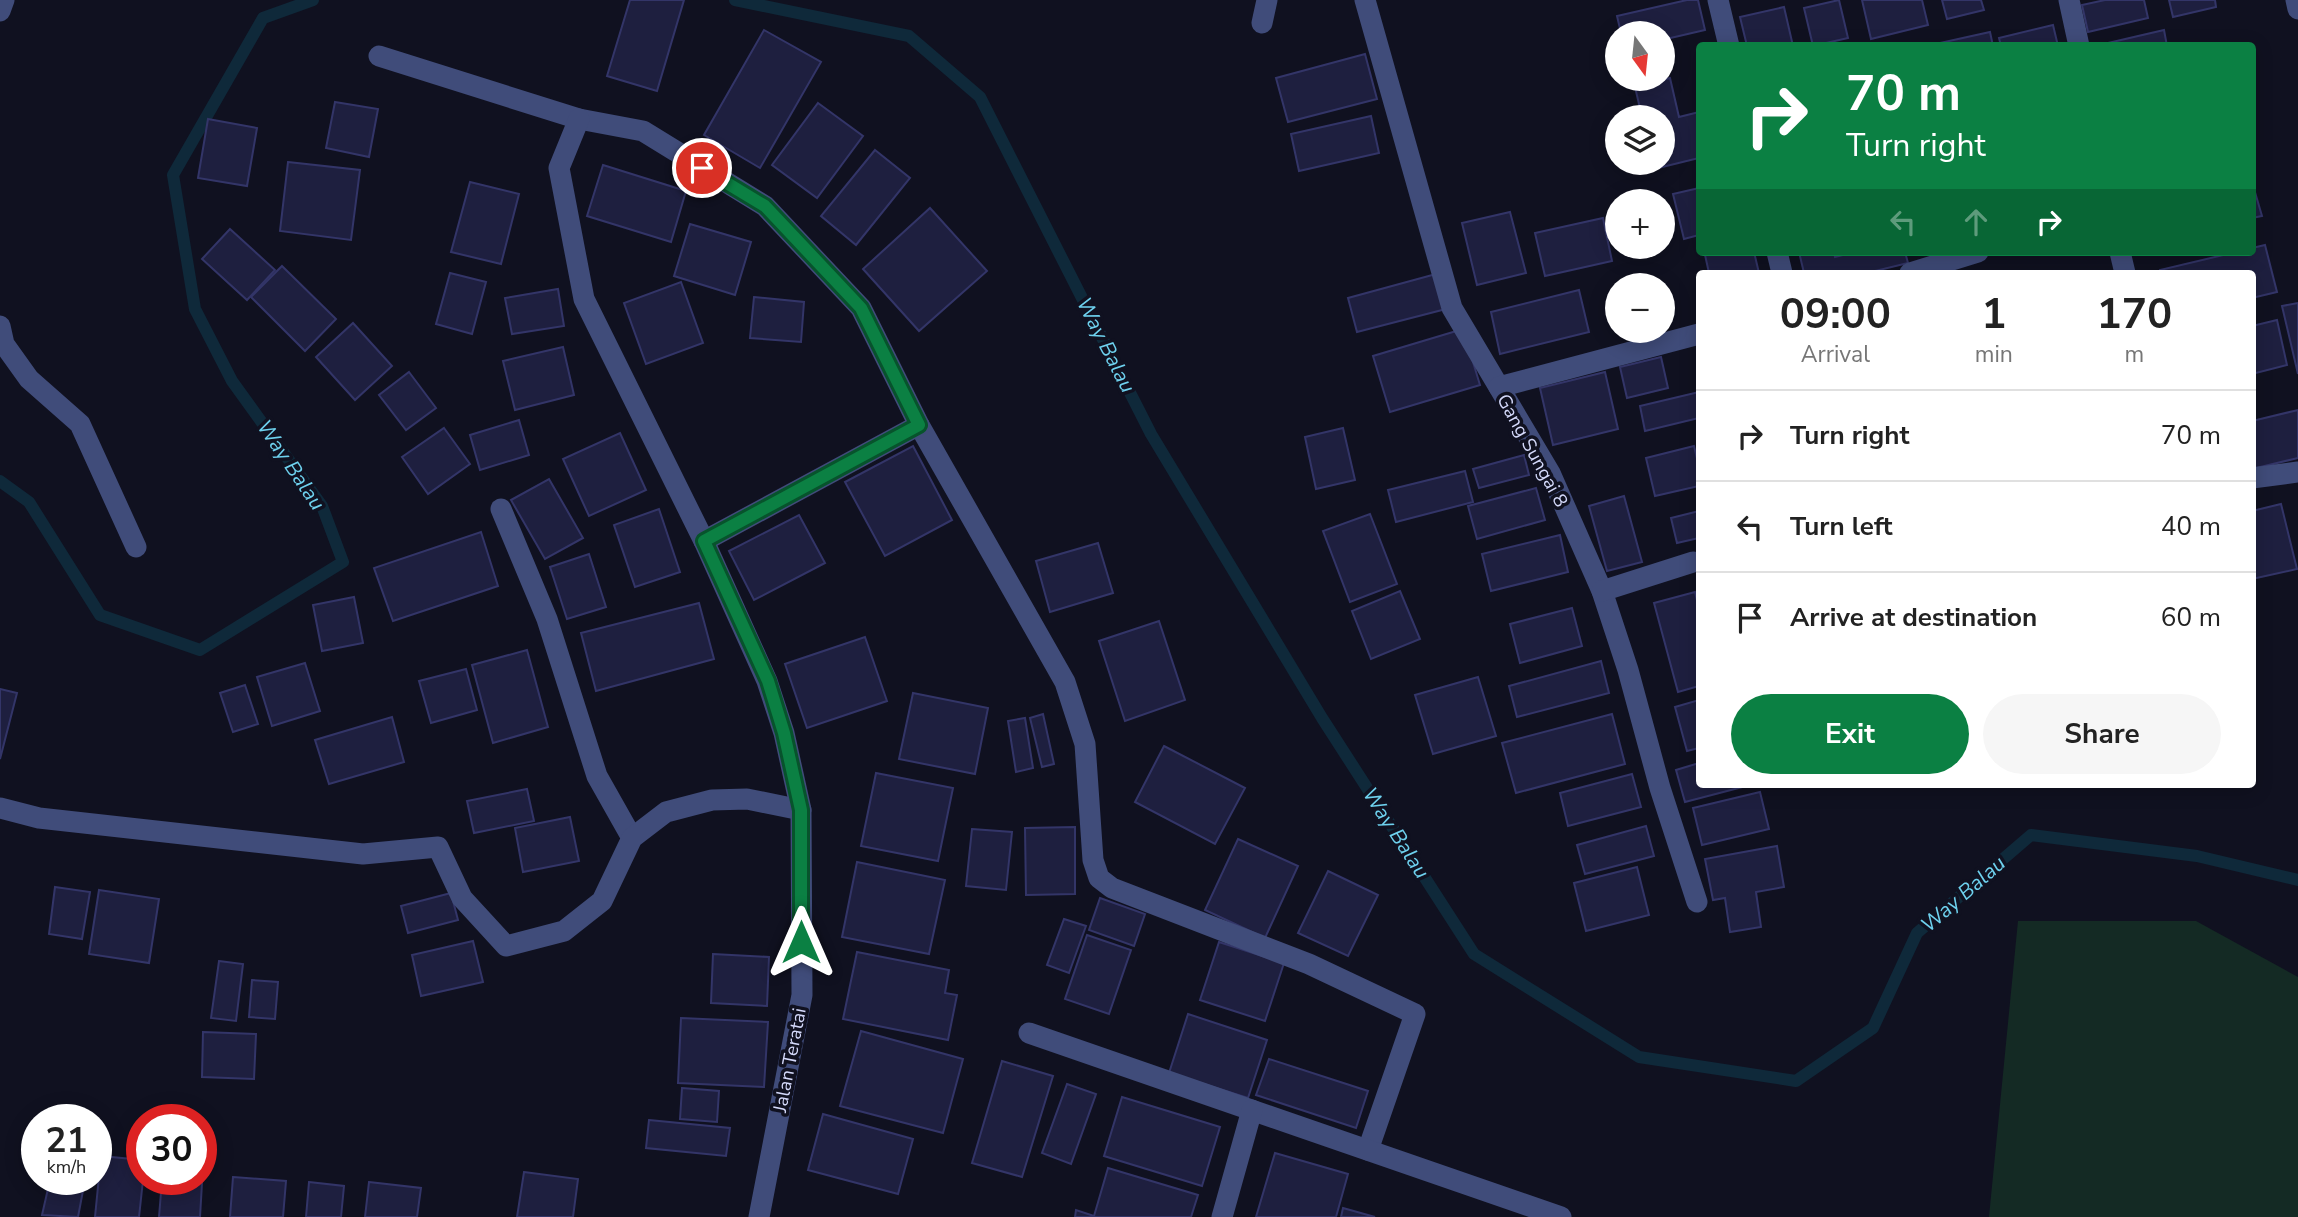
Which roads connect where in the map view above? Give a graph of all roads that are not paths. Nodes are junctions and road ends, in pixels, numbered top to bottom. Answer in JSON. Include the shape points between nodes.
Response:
{"nodes":[{"id":1,"x":4,"y":0,"type":"edge"},
{"id":2,"x":1267,"y":0,"type":"edge"},
{"id":3,"x":1366,"y":0,"type":"edge"},
{"id":4,"x":1718,"y":0,"type":"edge"},
{"id":5,"x":2069,"y":0,"type":"edge"},
{"id":6,"x":2296,"y":0,"type":"edge"},
{"id":7,"x":2298,"y":9,"type":"edge"},
{"id":8,"x":0,"y":11,"type":"edge"},
{"id":9,"x":1262,"y":23,"type":"dead end"},
{"id":10,"x":1727,"y":42,"type":"edge"},
{"id":11,"x":2077,"y":42,"type":"edge"},
{"id":12,"x":379,"y":56,"type":"dead end"},
{"id":13,"x":579,"y":119,"type":"junction"},
{"id":14,"x":1965,"y":256,"type":"edge"},
{"id":15,"x":1920,"y":270,"type":"edge"},
{"id":16,"x":0,"y":326,"type":"edge"},
{"id":17,"x":1696,"y":335,"type":"edge"},
{"id":18,"x":1499,"y":387,"type":"junction"},
{"id":19,"x":919,"y":425,"type":"junction"},
{"id":20,"x":2298,"y":472,"type":"edge"},
{"id":21,"x":2256,"y":477,"type":"edge"},
{"id":22,"x":500,"y":509,"type":"dead end"},
{"id":23,"x":704,"y":541,"type":"junction"},
{"id":24,"x":136,"y":547,"type":"dead end"},
{"id":25,"x":1693,"y":562,"type":"dead end"},
{"id":26,"x":1602,"y":591,"type":"junction"},
{"id":27,"x":0,"y":808,"type":"edge"},
{"id":28,"x":801,"y":810,"type":"junction"},
{"id":29,"x":632,"y":838,"type":"junction"},
{"id":30,"x":1697,"y":902,"type":"dead end"},
{"id":31,"x":1029,"y":1033,"type":"dead end"},
{"id":32,"x":1252,"y":1110,"type":"junction"},
{"id":33,"x":1368,"y":1150,"type":"junction"},
{"id":34,"x":759,"y":1217,"type":"edge"},
{"id":35,"x":1222,"y":1217,"type":"edge"},
{"id":36,"x":1561,"y":1217,"type":"edge"}],
"edges":[{"from":1,"to":8,"type":"street"},
{"from":2,"to":9,"type":"street"},
{"from":3,"to":18,"type":"street","name":"Gang Sungai 8","via":[[1452,308]]},
{"from":4,"to":10,"type":"street"},
{"from":5,"to":11,"type":"street"},
{"from":6,"to":7,"type":"street"},
{"from":12,"to":13,"type":"street"},
{"from":13,"to":19,"type":"street","via":[[643,131],[765,206],[861,308]]},
{"from":13,"to":23,"type":"street","name":"Jalan Teratai","via":[[559,168],[584,299]]},
{"from":14,"to":15,"type":"street"},
{"from":16,"to":24,"type":"street","via":[[4,344],[29,379],[80,424]]},
{"from":17,"to":18,"type":"street"},
{"from":18,"to":26,"type":"street","name":"Gang Sungai 8","via":[[1550,473]]},
{"from":19,"to":23,"type":"street"},
{"from":19,"to":33,"type":"street","via":[[1065,682],[1085,744],[1093,860],[1099,878],[1112,888],[1309,964],[1415,1014]]},
{"from":20,"to":21,"type":"street"},
{"from":22,"to":29,"type":"street","via":[[547,619],[597,776]]},
{"from":23,"to":28,"type":"street","name":"Jalan Teratai","via":[[768,681]]},
{"from":25,"to":26,"type":"street"},
{"from":26,"to":30,"type":"street","name":"Gang Sungai 8"},
{"from":27,"to":29,"type":"street","via":[[39,818],[363,854],[438,847],[462,898],[506,946],[564,931],[602,901]]},
{"from":28,"to":29,"type":"street","via":[[747,799],[712,800],[666,812]]},
{"from":28,"to":34,"type":"street","name":"Jalan Teratai","via":[[802,995]]},
{"from":31,"to":32,"type":"street"},
{"from":32,"to":33,"type":"street"},
{"from":32,"to":35,"type":"street"},
{"from":33,"to":36,"type":"street"}]}
